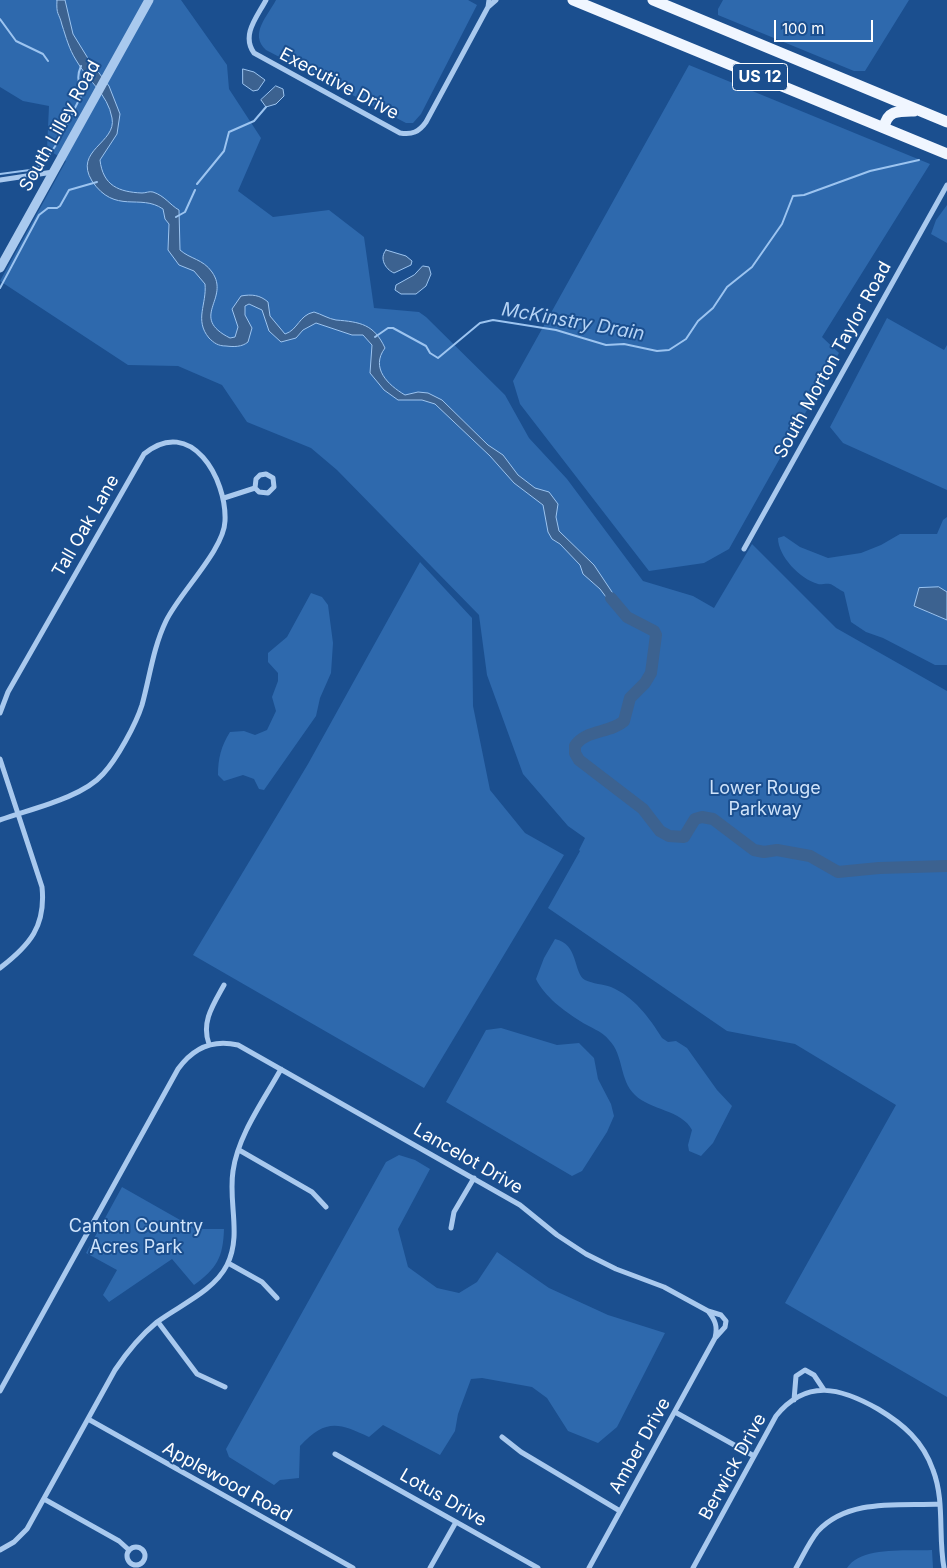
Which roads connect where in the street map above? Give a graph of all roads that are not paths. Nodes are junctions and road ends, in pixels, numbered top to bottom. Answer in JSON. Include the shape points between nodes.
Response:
{"nodes":[{"id":1,"x":149,"y":0,"type":"edge"},
{"id":2,"x":266,"y":0,"type":"edge"},
{"id":3,"x":489,"y":0,"type":"edge"},
{"id":4,"x":496,"y":0,"type":"edge"},
{"id":5,"x":573,"y":0,"type":"edge"},
{"id":6,"x":653,"y":0,"type":"edge"},
{"id":7,"x":488,"y":8,"type":"junction"},
{"id":8,"x":921,"y":112,"type":"junction"},
{"id":9,"x":947,"y":122,"type":"edge"},
{"id":10,"x":884,"y":128,"type":"junction"},
{"id":11,"x":947,"y":154,"type":"edge"},
{"id":12,"x":53,"y":172,"type":"junction"},
{"id":13,"x":0,"y":180,"type":"edge"},
{"id":14,"x":947,"y":185,"type":"edge"},
{"id":15,"x":0,"y":268,"type":"edge"},
{"id":16,"x":255,"y":488,"type":"dead end"},
{"id":17,"x":224,"y":498,"type":"junction"},
{"id":18,"x":744,"y":549,"type":"dead end"},
{"id":19,"x":0,"y":713,"type":"edge"},
{"id":20,"x":0,"y":759,"type":"edge"},
{"id":21,"x":17,"y":814,"type":"junction"},
{"id":22,"x":0,"y":820,"type":"edge"},
{"id":23,"x":0,"y":968,"type":"edge"},
{"id":24,"x":224,"y":985,"type":"dead end"},
{"id":25,"x":209,"y":1044,"type":"junction"},
{"id":26,"x":282,"y":1069,"type":"junction"},
{"id":27,"x":238,"y":1150,"type":"junction"},
{"id":28,"x":474,"y":1178,"type":"junction"},
{"id":29,"x":326,"y":1207,"type":"dead end"},
{"id":30,"x":452,"y":1228,"type":"dead end"},
{"id":31,"x":228,"y":1263,"type":"junction"},
{"id":32,"x":277,"y":1298,"type":"dead end"},
{"id":33,"x":708,"y":1311,"type":"junction"},
{"id":34,"x":726,"y":1321,"type":"joint"},
{"id":35,"x":158,"y":1322,"type":"junction"},
{"id":36,"x":716,"y":1324,"type":"joint"},
{"id":37,"x":715,"y":1338,"type":"junction"},
{"id":38,"x":225,"y":1387,"type":"dead end"},
{"id":39,"x":824,"y":1390,"type":"junction"},
{"id":40,"x":0,"y":1391,"type":"edge"},
{"id":41,"x":794,"y":1400,"type":"junction"},
{"id":42,"x":675,"y":1412,"type":"junction"},
{"id":43,"x":88,"y":1420,"type":"junction"},
{"id":44,"x":502,"y":1436,"type":"dead end"},
{"id":45,"x":335,"y":1454,"type":"dead end"},
{"id":46,"x":754,"y":1456,"type":"junction"},
{"id":47,"x":44,"y":1499,"type":"junction"},
{"id":48,"x":940,"y":1504,"type":"junction"},
{"id":49,"x":620,"y":1510,"type":"junction"},
{"id":50,"x":456,"y":1522,"type":"junction"},
{"id":51,"x":0,"y":1550,"type":"edge"},
{"id":52,"x":129,"y":1550,"type":"dead end"},
{"id":53,"x":353,"y":1568,"type":"edge"},
{"id":54,"x":430,"y":1568,"type":"edge"},
{"id":55,"x":538,"y":1568,"type":"edge"},
{"id":56,"x":589,"y":1568,"type":"edge"},
{"id":57,"x":692,"y":1568,"type":"edge"},
{"id":58,"x":796,"y":1568,"type":"edge"},
{"id":59,"x":944,"y":1568,"type":"edge"}],
"edges":[{"from":1,"to":12,"type":"street","name":"South Lilley Road"},
{"from":2,"to":7,"type":"street","name":"Executive Drive","via":[[248,36],[254,53],[400,133],[408,134],[418,131],[426,122]]},
{"from":3,"to":7,"type":"street","name":"Executive Drive"},
{"from":4,"to":7,"type":"street","name":"Executive Drive"},
{"from":5,"to":10,"type":"main road","number":"US 12"},
{"from":6,"to":8,"type":"main road","number":"US 12"},
{"from":8,"to":9,"type":"main road","number":"US 12"},
{"from":8,"to":10,"type":"main road","via":[[894,112],[887,118]]},
{"from":10,"to":11,"type":"main road","number":"US 12"},
{"from":12,"to":13,"type":"street"},
{"from":12,"to":15,"type":"street","name":"South Lilley Road"},
{"from":14,"to":18,"type":"street","name":"South Morton Taylor Road"},
{"from":16,"to":17,"type":"street"},
{"from":17,"to":19,"type":"street","name":"Tall Oak Lane","via":[[202,454],[189,446],[175,441],[166,442],[144,454],[8,692]]},
{"from":17,"to":21,"type":"street","via":[[222,535],[214,552],[165,623],[153,655],[141,705],[104,773],[92,784]]},
{"from":20,"to":21,"type":"street"},
{"from":21,"to":22,"type":"street"},
{"from":21,"to":23,"type":"street","via":[[42,887],[44,906],[31,939]]},
{"from":24,"to":25,"type":"street","via":[[207,1019]]},
{"from":25,"to":26,"type":"street","name":"Lancelot Drive","via":[[238,1046]]},
{"from":25,"to":40,"type":"street","via":[[191,1054],[178,1069]]},
{"from":26,"to":27,"type":"street"},
{"from":26,"to":28,"type":"street","name":"Lancelot Drive"},
{"from":27,"to":29,"type":"street","via":[[312,1192]]},
{"from":27,"to":31,"type":"street","via":[[232,1182],[234,1240]]},
{"from":28,"to":30,"type":"street","via":[[454,1212]]},
{"from":28,"to":33,"type":"street","name":"Lancelot Drive","via":[[520,1205],[586,1254],[664,1287]]},
{"from":31,"to":32,"type":"street","via":[[262,1282]]},
{"from":31,"to":35,"type":"street","via":[[212,1284]]},
{"from":33,"to":34,"type":"street","name":"Lancelot Drive","via":[[721,1315]]},
{"from":33,"to":36,"type":"street","name":"Lancelot Drive"},
{"from":34,"to":37,"type":"street","name":"Amber Drive"},
{"from":35,"to":38,"type":"street","via":[[197,1374]]},
{"from":35,"to":43,"type":"street","via":[[125,1355]]},
{"from":36,"to":37,"type":"street","name":"Amber Drive"},
{"from":37,"to":42,"type":"street","name":"Amber Drive"},
{"from":39,"to":41,"type":"street","name":"Berwick Drive","via":[[810,1392]]},
{"from":39,"to":41,"type":"street","via":[[809,1371],[800,1371],[796,1376]]},
{"from":39,"to":48,"type":"street","name":"Berwick Drive","via":[[852,1395],[905,1427],[927,1454],[936,1478]]},
{"from":41,"to":46,"type":"street","name":"Berwick Drive","via":[[776,1416]]},
{"from":42,"to":46,"type":"street"},
{"from":42,"to":49,"type":"street","name":"Amber Drive"},
{"from":43,"to":47,"type":"street"},
{"from":43,"to":53,"type":"street","name":"Applewood Road"},
{"from":44,"to":49,"type":"street","via":[[521,1452]]},
{"from":45,"to":50,"type":"street","name":"Lotus Drive"},
{"from":46,"to":57,"type":"street","name":"Berwick Drive"},
{"from":47,"to":51,"type":"street","via":[[21,1536]]},
{"from":47,"to":52,"type":"street"},
{"from":48,"to":58,"type":"street","via":[[869,1506],[845,1512],[818,1532]]},
{"from":48,"to":59,"type":"street","name":"Berwick Drive"},
{"from":49,"to":56,"type":"street","name":"Amber Drive"},
{"from":50,"to":54,"type":"street"},
{"from":50,"to":55,"type":"street","name":"Lotus Drive"}]}
